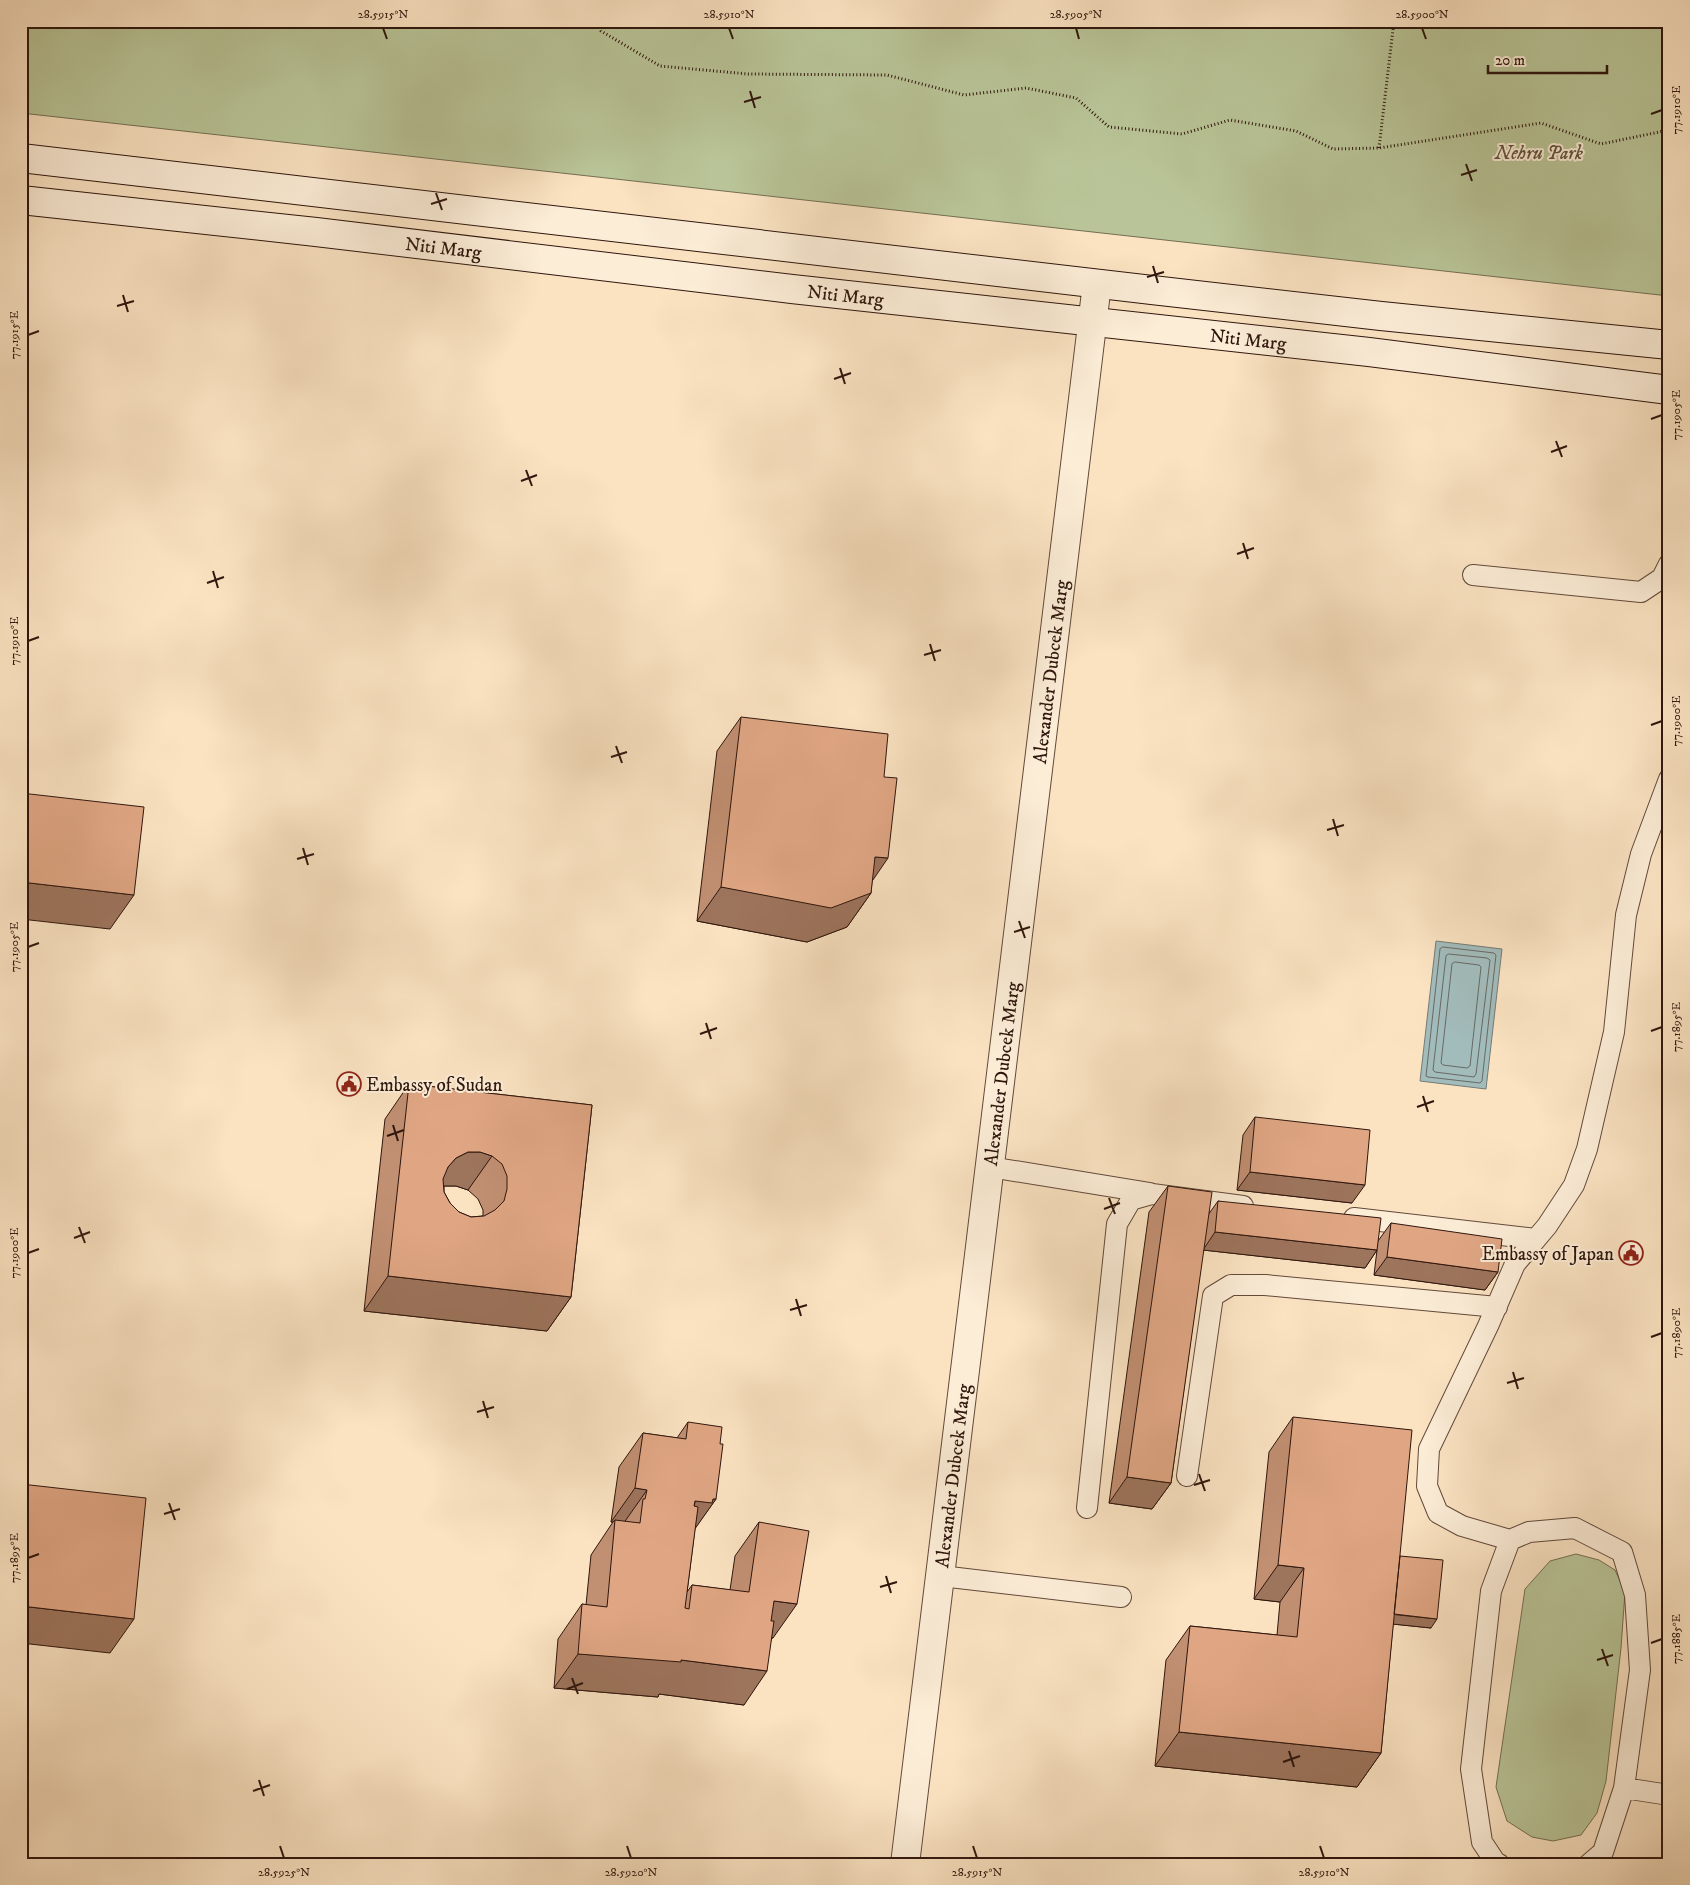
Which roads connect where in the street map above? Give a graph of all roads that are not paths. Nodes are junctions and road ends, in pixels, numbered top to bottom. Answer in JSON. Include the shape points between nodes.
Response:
{"nodes":[{"id":1,"x":21,"y":158,"type":"edge"},
{"id":2,"x":21,"y":200,"type":"edge"},
{"id":3,"x":1097,"y":284,"type":"junction"},
{"id":4,"x":1092,"y":322,"type":"junction"},
{"id":5,"x":1669,"y":345,"type":"edge"},
{"id":6,"x":1669,"y":390,"type":"edge"},
{"id":7,"x":1669,"y":564,"type":"edge"},
{"id":8,"x":1473,"y":576,"type":"dead end"},
{"id":9,"x":1669,"y":779,"type":"edge"},
{"id":10,"x":990,"y":1167,"type":"junction"},
{"id":11,"x":1152,"y":1194,"type":"junction"},
{"id":12,"x":1265,"y":1208,"type":"edge"},
{"id":13,"x":1333,"y":1216,"type":"edge"},
{"id":14,"x":1536,"y":1239,"type":"junction"},
{"id":15,"x":1497,"y":1307,"type":"junction"},
{"id":16,"x":1187,"y":1476,"type":"dead end"},
{"id":17,"x":1087,"y":1508,"type":"dead end"},
{"id":18,"x":1510,"y":1540,"type":"junction"},
{"id":19,"x":940,"y":1576,"type":"junction"},
{"id":20,"x":1121,"y":1597,"type":"dead end"},
{"id":21,"x":1624,"y":1788,"type":"junction"},
{"id":22,"x":1669,"y":1795,"type":"edge"},
{"id":23,"x":906,"y":1864,"type":"edge"},
{"id":24,"x":1497,"y":1864,"type":"edge"},
{"id":25,"x":1589,"y":1864,"type":"edge"}],
"edges":[{"from":1,"to":3,"type":"street","name":"Niti Marg"},
{"from":2,"to":4,"type":"street","name":"Niti Marg"},
{"from":3,"to":4,"type":"street","name":"Alexander Dubcek Marg"},
{"from":3,"to":5,"type":"street","name":"Niti Marg"},
{"from":4,"to":6,"type":"street","name":"Niti Marg","via":[[1369,352]]},
{"from":4,"to":10,"type":"street","name":"Alexander Dubcek Marg"},
{"from":7,"to":8,"type":"lane","via":[[1662,578],[1641,592]]},
{"from":9,"to":14,"type":"lane","via":[[1641,854],[1626,915],[1614,1032],[1587,1150],[1574,1185]]},
{"from":10,"to":11,"type":"lane"},
{"from":10,"to":19,"type":"street","name":"Alexander Dubcek Marg"},
{"from":11,"to":12,"type":"lane"},
{"from":11,"to":17,"type":"lane","via":[[1131,1200],[1117,1224]]},
{"from":13,"to":14,"type":"lane"},
{"from":14,"to":15,"type":"lane","via":[[1515,1264]]},
{"from":15,"to":16,"type":"lane","via":[[1265,1285],[1231,1285],[1212,1296]]},
{"from":15,"to":18,"type":"lane","via":[[1428,1449],[1427,1486],[1438,1513],[1462,1526]]},
{"from":18,"to":21,"type":"lane","via":[[1529,1532],[1575,1528],[1622,1552],[1635,1595],[1640,1670]]},
{"from":18,"to":24,"type":"lane","via":[[1491,1591],[1471,1769],[1482,1842]]},
{"from":19,"to":20,"type":"lane"},
{"from":19,"to":23,"type":"street","name":"Alexander Dubcek Marg"},
{"from":21,"to":22,"type":"lane"},
{"from":21,"to":25,"type":"lane","via":[[1602,1852]]}]}
